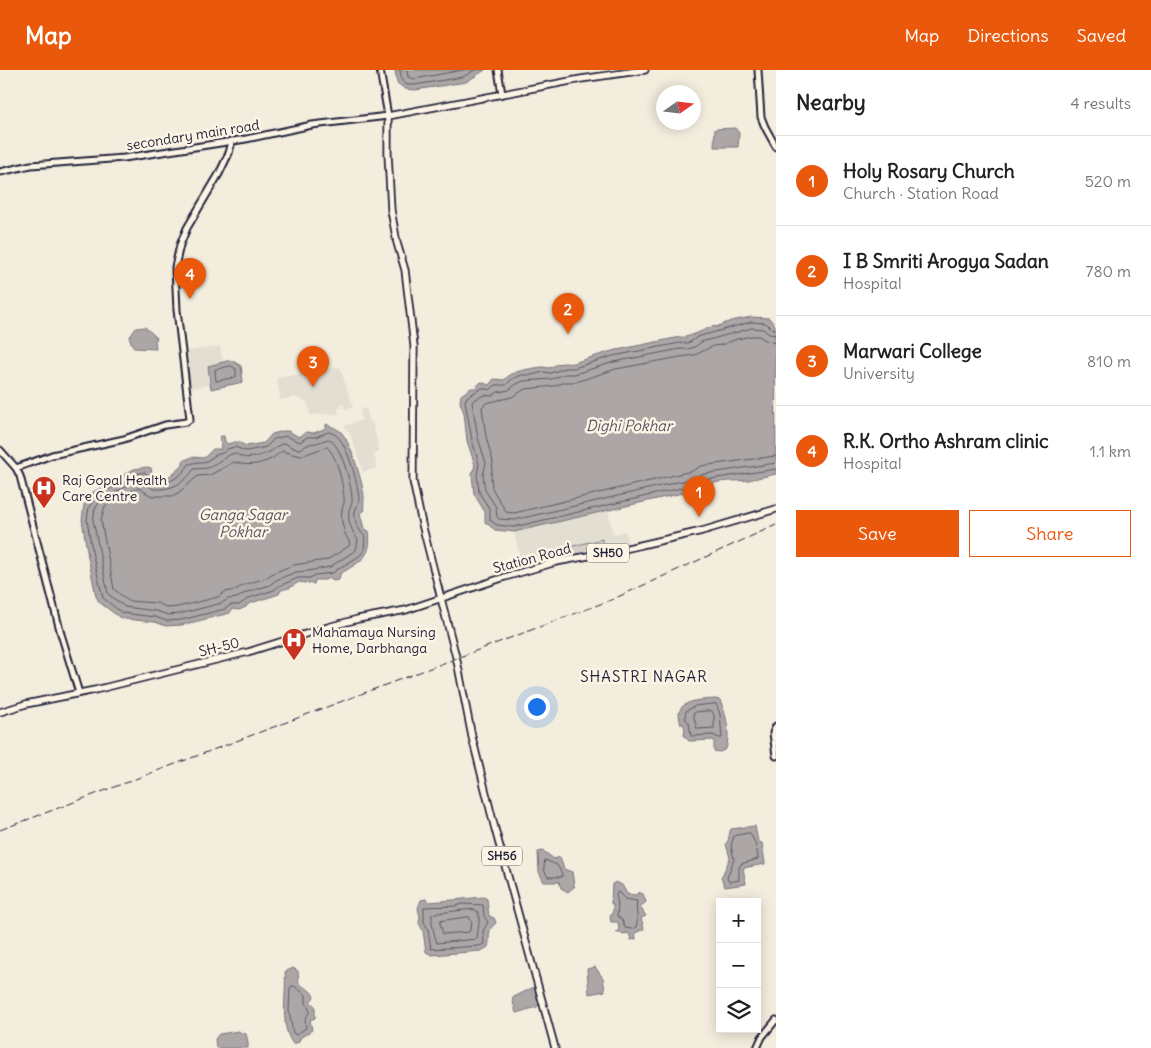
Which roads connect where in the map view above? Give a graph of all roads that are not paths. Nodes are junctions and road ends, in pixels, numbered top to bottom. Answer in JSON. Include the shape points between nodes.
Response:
{"nodes":[{"id":1,"x":380,"y":70,"type":"edge"},
{"id":2,"x":498,"y":70,"type":"edge"},
{"id":3,"x":644,"y":70,"type":"edge"},
{"id":4,"x":758,"y":70,"type":"edge"},
{"id":5,"x":502,"y":94,"type":"junction"},
{"id":6,"x":388,"y":116,"type":"junction"},
{"id":7,"x":232,"y":141,"type":"junction"},
{"id":8,"x":776,"y":147,"type":"edge"},
{"id":9,"x":0,"y":172,"type":"edge"},
{"id":10,"x":0,"y":450,"type":"edge"},
{"id":11,"x":16,"y":468,"type":"junction"},
{"id":12,"x":776,"y":509,"type":"edge"},
{"id":13,"x":442,"y":599,"type":"junction"},
{"id":14,"x":79,"y":693,"type":"junction"},
{"id":15,"x":0,"y":712,"type":"edge"},
{"id":16,"x":776,"y":726,"type":"edge"},
{"id":17,"x":776,"y":756,"type":"edge"},
{"id":18,"x":776,"y":1020,"type":"edge"},
{"id":19,"x":555,"y":1048,"type":"edge"},
{"id":20,"x":758,"y":1048,"type":"edge"}],
"edges":[{"from":1,"to":6,"type":"street"},
{"from":2,"to":5,"type":"street"},
{"from":3,"to":5,"type":"main road"},
{"from":4,"to":8,"type":"street","via":[[761,117]]},
{"from":5,"to":6,"type":"main road"},
{"from":6,"to":7,"type":"street","name":"secondary main road","via":[[312,125]]},
{"from":6,"to":13,"type":"main road","via":[[391,210],[405,270],[414,346],[412,477]]},
{"from":7,"to":9,"type":"street","name":"secondary main road","via":[[124,158],[31,165]]},
{"from":7,"to":11,"type":"street","via":[[230,153],[187,228],[176,267],[177,310],[190,419],[124,439],[52,455]]},
{"from":10,"to":11,"type":"street"},
{"from":11,"to":14,"type":"street"},
{"from":12,"to":13,"type":"main road","name":"Station Road","number":"SH50","via":[[615,552],[556,562]]},
{"from":13,"to":14,"type":"main road","name":"SH-50","via":[[328,627],[248,652]]},
{"from":13,"to":19,"type":"main road","number":"SH56","via":[[495,830]]},
{"from":14,"to":15,"type":"main road","name":"SH-50"},
{"from":16,"to":17,"type":"street","via":[[773,733]]},
{"from":18,"to":20,"type":"street","via":[[762,1037]]}]}
